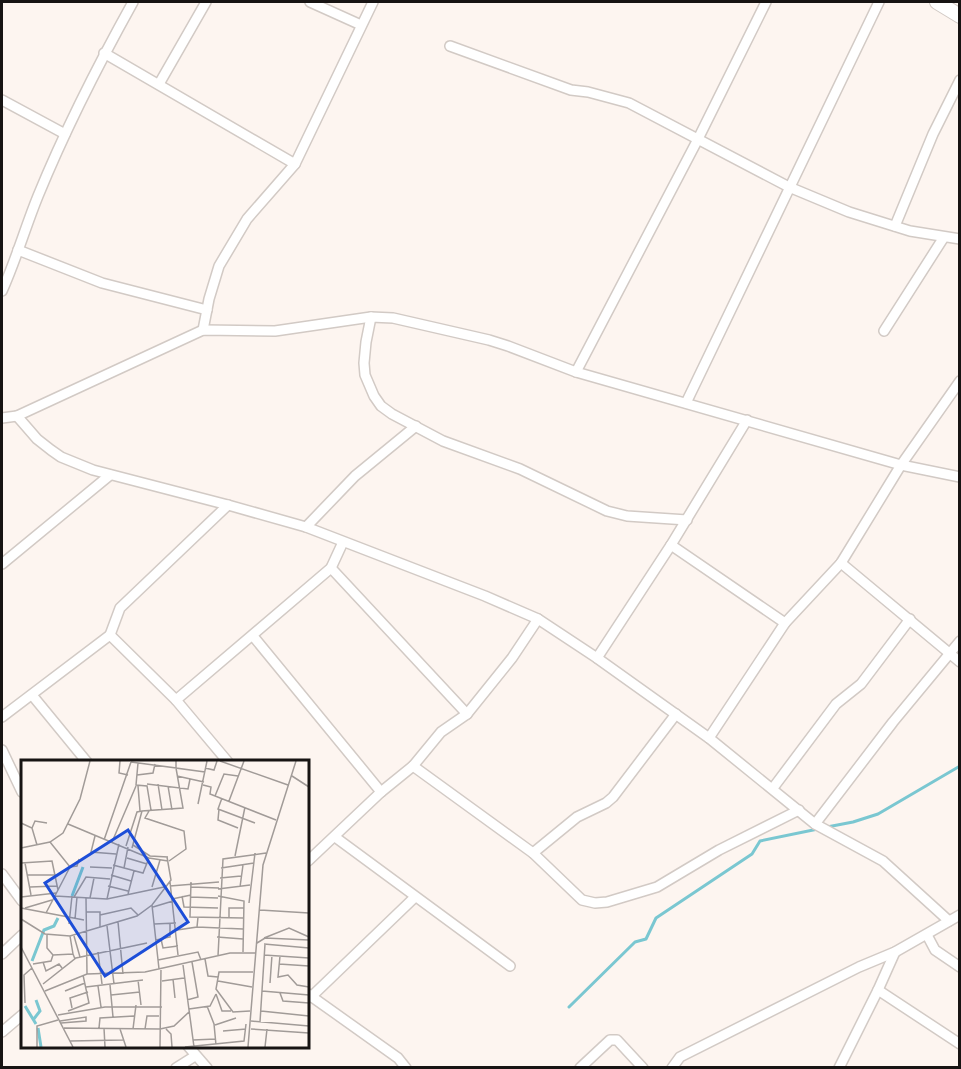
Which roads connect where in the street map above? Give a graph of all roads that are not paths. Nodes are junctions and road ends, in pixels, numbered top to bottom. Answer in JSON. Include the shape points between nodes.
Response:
{"nodes":[{"id":1,"x":133,"y":2,"type":"edge"},
{"id":2,"x":206,"y":2,"type":"edge"},
{"id":3,"x":314,"y":2,"type":"edge"},
{"id":4,"x":373,"y":2,"type":"edge"},
{"id":5,"x":766,"y":2,"type":"edge"},
{"id":6,"x":879,"y":2,"type":"edge"},
{"id":7,"x":937,"y":2,"type":"edge"},
{"id":8,"x":960,"y":16,"type":"edge"},
{"id":9,"x":361,"y":25,"type":"junction"},
{"id":10,"x":450,"y":46,"type":"dead end"},
{"id":11,"x":104,"y":53,"type":"junction"},
{"id":12,"x":960,"y":80,"type":"edge"},
{"id":13,"x":159,"y":84,"type":"junction"},
{"id":14,"x":2,"y":100,"type":"edge"},
{"id":15,"x":65,"y":134,"type":"junction"},
{"id":16,"x":697,"y":141,"type":"junction"},
{"id":17,"x":295,"y":164,"type":"junction"},
{"id":18,"x":789,"y":188,"type":"junction"},
{"id":19,"x":895,"y":226,"type":"junction"},
{"id":20,"x":944,"y":237,"type":"junction"},
{"id":21,"x":960,"y":239,"type":"edge"},
{"id":22,"x":18,"y":250,"type":"junction"},
{"id":23,"x":6,"y":271,"type":"edge"},
{"id":24,"x":2,"y":291,"type":"edge"},
{"id":25,"x":207,"y":310,"type":"junction"},
{"id":26,"x":371,"y":317,"type":"junction"},
{"id":27,"x":203,"y":330,"type":"junction"},
{"id":28,"x":884,"y":331,"type":"dead end"},
{"id":29,"x":576,"y":372,"type":"junction"},
{"id":30,"x":960,"y":381,"type":"edge"},
{"id":31,"x":686,"y":403,"type":"junction"},
{"id":32,"x":17,"y":416,"type":"junction"},
{"id":33,"x":2,"y":418,"type":"edge"},
{"id":34,"x":747,"y":420,"type":"junction"},
{"id":35,"x":416,"y":426,"type":"junction"},
{"id":36,"x":901,"y":465,"type":"junction"},
{"id":37,"x":110,"y":475,"type":"junction"},
{"id":38,"x":960,"y":477,"type":"edge"},
{"id":39,"x":228,"y":505,"type":"junction"},
{"id":40,"x":687,"y":520,"type":"junction"},
{"id":41,"x":306,"y":527,"type":"junction"},
{"id":42,"x":343,"y":542,"type":"junction"},
{"id":43,"x":671,"y":545,"type":"junction"},
{"id":44,"x":842,"y":563,"type":"junction"},
{"id":45,"x":2,"y":564,"type":"edge"},
{"id":46,"x":331,"y":568,"type":"junction"},
{"id":47,"x":538,"y":619,"type":"junction"},
{"id":48,"x":910,"y":619,"type":"junction"},
{"id":49,"x":785,"y":623,"type":"junction"},
{"id":50,"x":110,"y":635,"type":"junction"},
{"id":51,"x":253,"y":636,"type":"junction"},
{"id":52,"x":960,"y":641,"type":"edge"},
{"id":53,"x":950,"y":653,"type":"junction"},
{"id":54,"x":597,"y":658,"type":"junction"},
{"id":55,"x":960,"y":662,"type":"edge"},
{"id":56,"x":32,"y":695,"type":"junction"},
{"id":57,"x":176,"y":700,"type":"junction"},
{"id":58,"x":467,"y":714,"type":"junction"},
{"id":59,"x":676,"y":714,"type":"junction"},
{"id":60,"x":2,"y":717,"type":"edge"},
{"id":61,"x":709,"y":738,"type":"junction"},
{"id":62,"x":2,"y":750,"type":"edge"},
{"id":63,"x":85,"y":760,"type":"edge"},
{"id":64,"x":226,"y":760,"type":"edge"},
{"id":65,"x":413,"y":766,"type":"junction"},
{"id":66,"x":772,"y":789,"type":"junction"},
{"id":67,"x":21,"y":790,"type":"edge"},
{"id":68,"x":381,"y":792,"type":"junction"},
{"id":69,"x":799,"y":810,"type":"junction"},
{"id":70,"x":817,"y":824,"type":"junction"},
{"id":71,"x":335,"y":837,"type":"junction"},
{"id":72,"x":533,"y":853,"type":"junction"},
{"id":73,"x":309,"y":860,"type":"edge"},
{"id":74,"x":2,"y":874,"type":"edge"},
{"id":75,"x":416,"y":897,"type":"junction"},
{"id":76,"x":21,"y":900,"type":"edge"},
{"id":77,"x":960,"y":915,"type":"edge"},
{"id":78,"x":949,"y":921,"type":"junction"},
{"id":79,"x":927,"y":935,"type":"junction"},
{"id":80,"x":21,"y":936,"type":"edge"},
{"id":81,"x":895,"y":952,"type":"junction"},
{"id":82,"x":2,"y":954,"type":"edge"},
{"id":83,"x":510,"y":966,"type":"dead end"},
{"id":84,"x":960,"y":967,"type":"edge"},
{"id":85,"x":878,"y":990,"type":"junction"},
{"id":86,"x":309,"y":996,"type":"edge"},
{"id":87,"x":21,"y":1016,"type":"edge"},
{"id":88,"x":2,"y":1032,"type":"edge"},
{"id":89,"x":960,"y":1044,"type":"edge"},
{"id":90,"x":189,"y":1048,"type":"edge"},
{"id":91,"x":195,"y":1056,"type":"junction"},
{"id":92,"x":176,"y":1068,"type":"edge"},
{"id":93,"x":207,"y":1068,"type":"edge"},
{"id":94,"x":406,"y":1068,"type":"edge"},
{"id":95,"x":580,"y":1068,"type":"edge"},
{"id":96,"x":643,"y":1068,"type":"edge"},
{"id":97,"x":672,"y":1068,"type":"edge"},
{"id":98,"x":839,"y":1068,"type":"edge"}],
"edges":[{"from":1,"to":11,"type":"street"},
{"from":2,"to":13,"type":"street"},
{"from":3,"to":9,"type":"street"},
{"from":4,"to":9,"type":"street"},
{"from":5,"to":16,"type":"street"},
{"from":6,"to":18,"type":"street"},
{"from":7,"to":8,"type":"street"},
{"from":9,"to":17,"type":"street"},
{"from":10,"to":16,"type":"street","via":[[571,90],[629,103]]},
{"from":11,"to":13,"type":"street"},
{"from":11,"to":15,"type":"street"},
{"from":12,"to":19,"type":"street"},
{"from":13,"to":17,"type":"street"},
{"from":14,"to":15,"type":"street"},
{"from":15,"to":22,"type":"street"},
{"from":16,"to":18,"type":"street"},
{"from":16,"to":29,"type":"street"},
{"from":17,"to":25,"type":"street","via":[[236,236],[219,266]]},
{"from":18,"to":19,"type":"street"},
{"from":18,"to":31,"type":"street"},
{"from":19,"to":20,"type":"street"},
{"from":20,"to":21,"type":"street"},
{"from":20,"to":28,"type":"street"},
{"from":22,"to":23,"type":"street"},
{"from":22,"to":25,"type":"street","via":[[118,288]]},
{"from":23,"to":24,"type":"street"},
{"from":25,"to":27,"type":"street"},
{"from":26,"to":27,"type":"street","via":[[275,331]]},
{"from":26,"to":29,"type":"street","via":[[393,318],[489,340]]},
{"from":26,"to":35,"type":"street","via":[[365,375],[381,406]]},
{"from":27,"to":32,"type":"street"},
{"from":29,"to":31,"type":"street"},
{"from":30,"to":36,"type":"street"},
{"from":31,"to":34,"type":"street"},
{"from":32,"to":33,"type":"street"},
{"from":32,"to":37,"type":"street","via":[[37,439],[61,457]]},
{"from":34,"to":36,"type":"street"},
{"from":34,"to":40,"type":"street"},
{"from":35,"to":40,"type":"street","via":[[607,511]]},
{"from":35,"to":41,"type":"street","via":[[355,476]]},
{"from":36,"to":38,"type":"street"},
{"from":36,"to":44,"type":"street"},
{"from":37,"to":39,"type":"street"},
{"from":37,"to":45,"type":"street"},
{"from":39,"to":41,"type":"street"},
{"from":39,"to":50,"type":"street","via":[[120,608]]},
{"from":40,"to":43,"type":"street"},
{"from":41,"to":42,"type":"street"},
{"from":42,"to":46,"type":"street"},
{"from":42,"to":47,"type":"street"},
{"from":43,"to":49,"type":"street"},
{"from":43,"to":54,"type":"street"},
{"from":44,"to":48,"type":"street"},
{"from":44,"to":49,"type":"street"},
{"from":46,"to":51,"type":"street"},
{"from":46,"to":58,"type":"street"},
{"from":47,"to":54,"type":"street"},
{"from":47,"to":58,"type":"street"},
{"from":48,"to":53,"type":"street"},
{"from":48,"to":66,"type":"street","via":[[861,684],[836,704]]},
{"from":49,"to":61,"type":"street"},
{"from":50,"to":56,"type":"street"},
{"from":50,"to":57,"type":"street"},
{"from":51,"to":57,"type":"street"},
{"from":51,"to":68,"type":"street"},
{"from":52,"to":53,"type":"street"},
{"from":53,"to":55,"type":"street"},
{"from":53,"to":70,"type":"street"},
{"from":54,"to":59,"type":"street"},
{"from":56,"to":60,"type":"street"},
{"from":56,"to":63,"type":"street"},
{"from":57,"to":64,"type":"street"},
{"from":58,"to":65,"type":"street","via":[[441,732]]},
{"from":59,"to":61,"type":"street"},
{"from":59,"to":72,"type":"street","via":[[613,797],[577,817]]},
{"from":61,"to":66,"type":"street"},
{"from":62,"to":67,"type":"street"},
{"from":65,"to":68,"type":"street"},
{"from":65,"to":72,"type":"street"},
{"from":66,"to":69,"type":"street"},
{"from":68,"to":71,"type":"street"},
{"from":69,"to":70,"type":"street"},
{"from":69,"to":72,"type":"street","via":[[657,887],[607,902],[582,900]]},
{"from":70,"to":78,"type":"street","via":[[883,861]]},
{"from":71,"to":73,"type":"street"},
{"from":71,"to":75,"type":"street"},
{"from":74,"to":76,"type":"street"},
{"from":75,"to":83,"type":"street"},
{"from":75,"to":86,"type":"street"},
{"from":77,"to":78,"type":"street"},
{"from":78,"to":79,"type":"street"},
{"from":79,"to":81,"type":"street"},
{"from":79,"to":84,"type":"street","via":[[934,950]]},
{"from":80,"to":82,"type":"street"},
{"from":81,"to":85,"type":"street"},
{"from":81,"to":97,"type":"street","via":[[680,1057]]},
{"from":85,"to":89,"type":"street"},
{"from":85,"to":98,"type":"street"},
{"from":86,"to":94,"type":"street","via":[[398,1058]]},
{"from":87,"to":88,"type":"street"},
{"from":90,"to":91,"type":"street"},
{"from":91,"to":92,"type":"street"},
{"from":91,"to":93,"type":"street"},
{"from":95,"to":96,"type":"street","via":[[610,1040],[617,1040]]}]}
